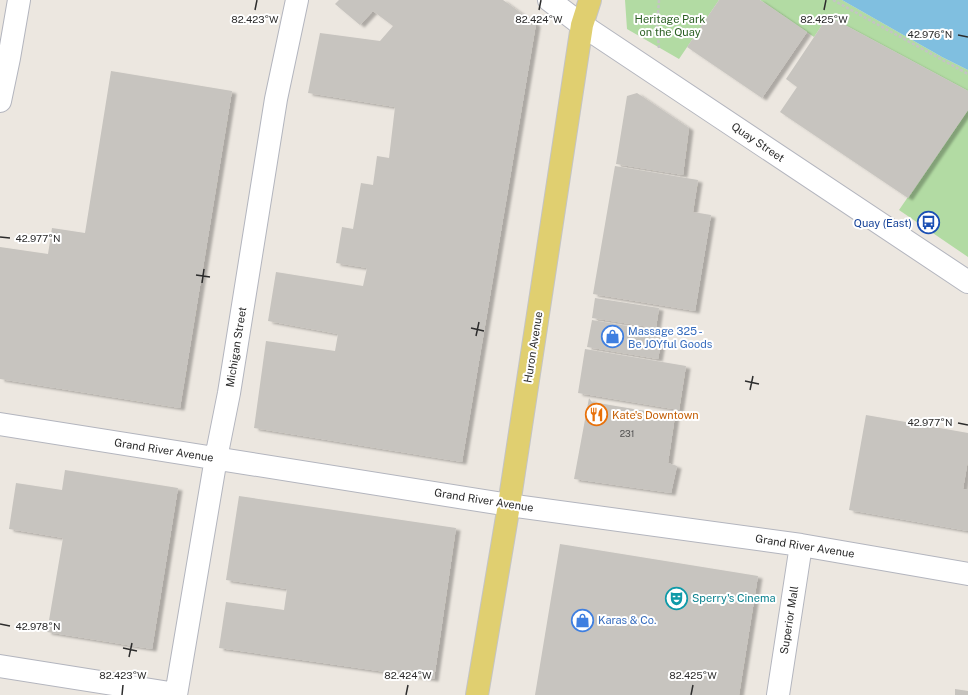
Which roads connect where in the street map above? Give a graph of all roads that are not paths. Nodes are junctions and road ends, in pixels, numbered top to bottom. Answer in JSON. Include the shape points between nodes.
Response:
{"nodes":[{"id":1,"x":18,"y":0,"type":"edge"},
{"id":2,"x":297,"y":0,"type":"edge"},
{"id":3,"x":549,"y":0,"type":"edge"},
{"id":4,"x":590,"y":0,"type":"edge"},
{"id":5,"x":582,"y":26,"type":"junction"},
{"id":6,"x":0,"y":101,"type":"edge"},
{"id":7,"x":968,"y":282,"type":"edge"},
{"id":8,"x":0,"y":424,"type":"edge"},
{"id":9,"x":216,"y":458,"type":"junction"},
{"id":10,"x":509,"y":504,"type":"junction"},
{"id":11,"x":801,"y":545,"type":"junction"},
{"id":12,"x":968,"y":574,"type":"edge"},
{"id":13,"x":0,"y":666,"type":"edge"},
{"id":14,"x":176,"y":695,"type":"edge"},
{"id":15,"x":477,"y":695,"type":"edge"},
{"id":16,"x":778,"y":695,"type":"edge"}],
"edges":[{"from":1,"to":6,"type":"street"},
{"from":2,"to":9,"type":"street","name":"Michigan Street","via":[[276,99]]},
{"from":3,"to":5,"type":"street","name":"Quay Street"},
{"from":4,"to":5,"type":"main road","name":"Huron Avenue"},
{"from":5,"to":7,"type":"street","name":"Quay Street"},
{"from":5,"to":10,"type":"main road","name":"Huron Avenue"},
{"from":8,"to":9,"type":"street","name":"Grand River Avenue"},
{"from":9,"to":10,"type":"street","name":"Grand River Avenue"},
{"from":9,"to":14,"type":"street","name":"Michigan Street"},
{"from":10,"to":11,"type":"street","name":"Grand River Avenue"},
{"from":10,"to":15,"type":"main road","name":"Huron Avenue"},
{"from":11,"to":12,"type":"street","name":"Grand River Avenue"},
{"from":11,"to":16,"type":"street","name":"Superior Mall"},
{"from":13,"to":14,"type":"street"}]}
